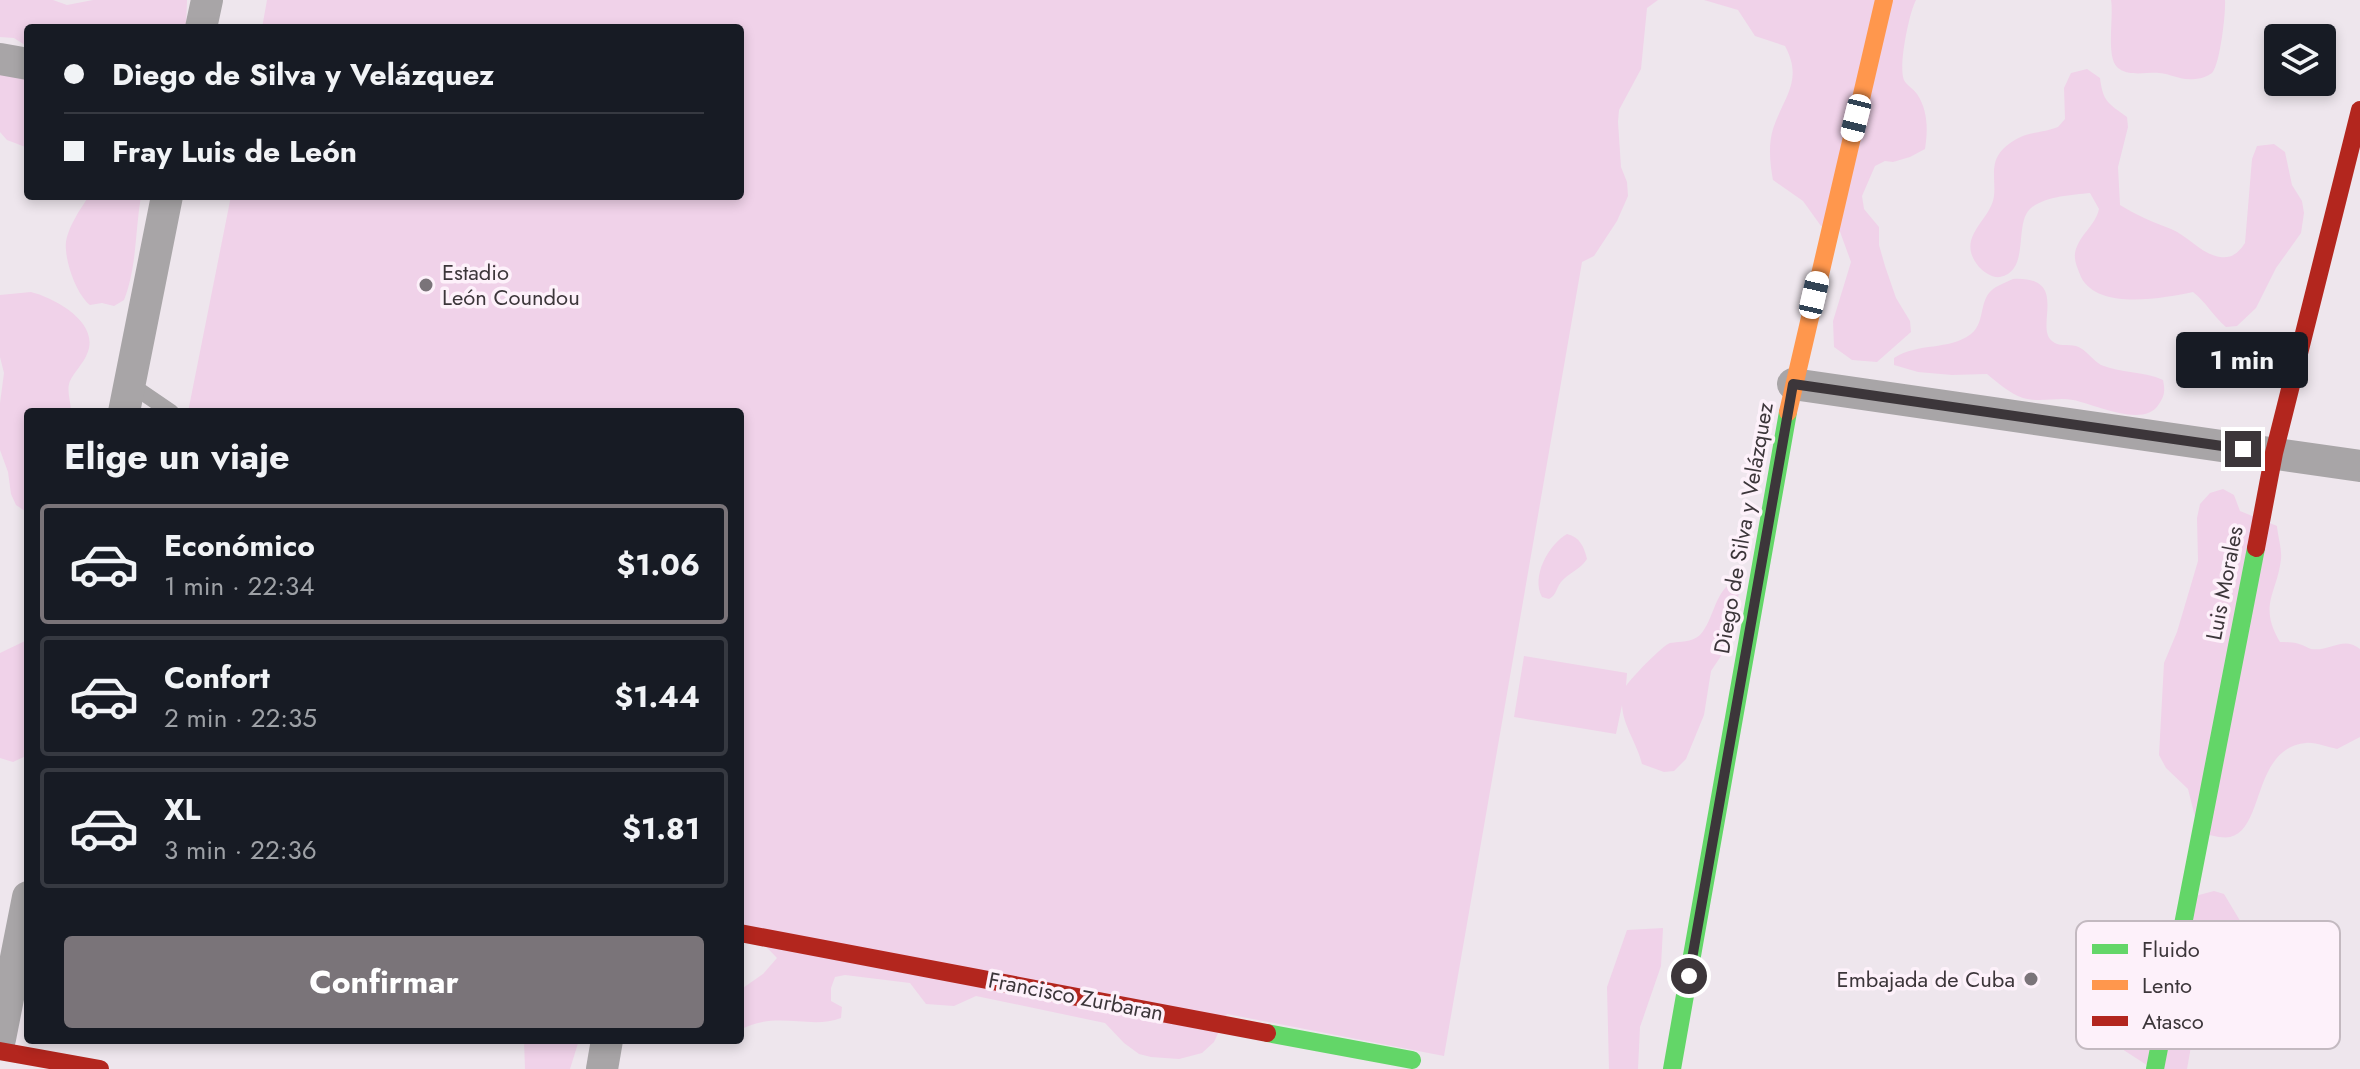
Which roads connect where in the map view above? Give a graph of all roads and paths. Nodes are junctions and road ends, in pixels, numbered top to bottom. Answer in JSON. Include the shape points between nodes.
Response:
{"nodes":[{"id":1,"x":207,"y":0,"type":"edge"},
{"id":2,"x":1884,"y":0,"type":"edge"},
{"id":3,"x":202,"y":24,"type":"edge"},
{"id":4,"x":0,"y":59,"type":"edge"},
{"id":5,"x":24,"y":63,"type":"edge"},
{"id":6,"x":2360,"y":110,"type":"edge"},
{"id":7,"x":166,"y":200,"type":"edge"},
{"id":8,"x":1793,"y":384,"type":"junction"},
{"id":9,"x":127,"y":398,"type":"edge"},
{"id":10,"x":158,"y":408,"type":"edge"},
{"id":11,"x":2274,"y":453,"type":"junction"},
{"id":12,"x":2360,"y":466,"type":"edge"},
{"id":13,"x":24,"y":917,"type":"edge"},
{"id":14,"x":2184,"y":921,"type":"edge"},
{"id":15,"x":744,"y":934,"type":"edge"},
{"id":16,"x":0,"y":1039,"type":"edge"},
{"id":17,"x":606,"y":1044,"type":"edge"},
{"id":18,"x":2159,"y":1049,"type":"edge"},
{"id":19,"x":0,"y":1051,"type":"edge"},
{"id":20,"x":1412,"y":1060,"type":"dead end"},
{"id":21,"x":100,"y":1069,"type":"edge"},
{"id":22,"x":602,"y":1069,"type":"edge"},
{"id":23,"x":1672,"y":1069,"type":"edge"},
{"id":24,"x":2155,"y":1069,"type":"edge"}],
"edges":[{"from":1,"to":3,"type":"street"},
{"from":2,"to":8,"type":"street","name":"Diego de Silva y Velázquez"},
{"from":4,"to":5,"type":"street"},
{"from":6,"to":11,"type":"street","name":"Luis Morales"},
{"from":7,"to":9,"type":"street"},
{"from":8,"to":11,"type":"street"},
{"from":8,"to":23,"type":"street","name":"Diego de Silva y Velázquez"},
{"from":9,"to":10,"type":"lane"},
{"from":11,"to":12,"type":"street"},
{"from":11,"to":14,"type":"street","name":"Luis Morales"},
{"from":13,"to":16,"type":"street"},
{"from":15,"to":20,"type":"street","name":"Francisco Zurbaran"},
{"from":17,"to":22,"type":"street"},
{"from":18,"to":24,"type":"street","name":"Luis Morales"},
{"from":19,"to":21,"type":"street"}]}
